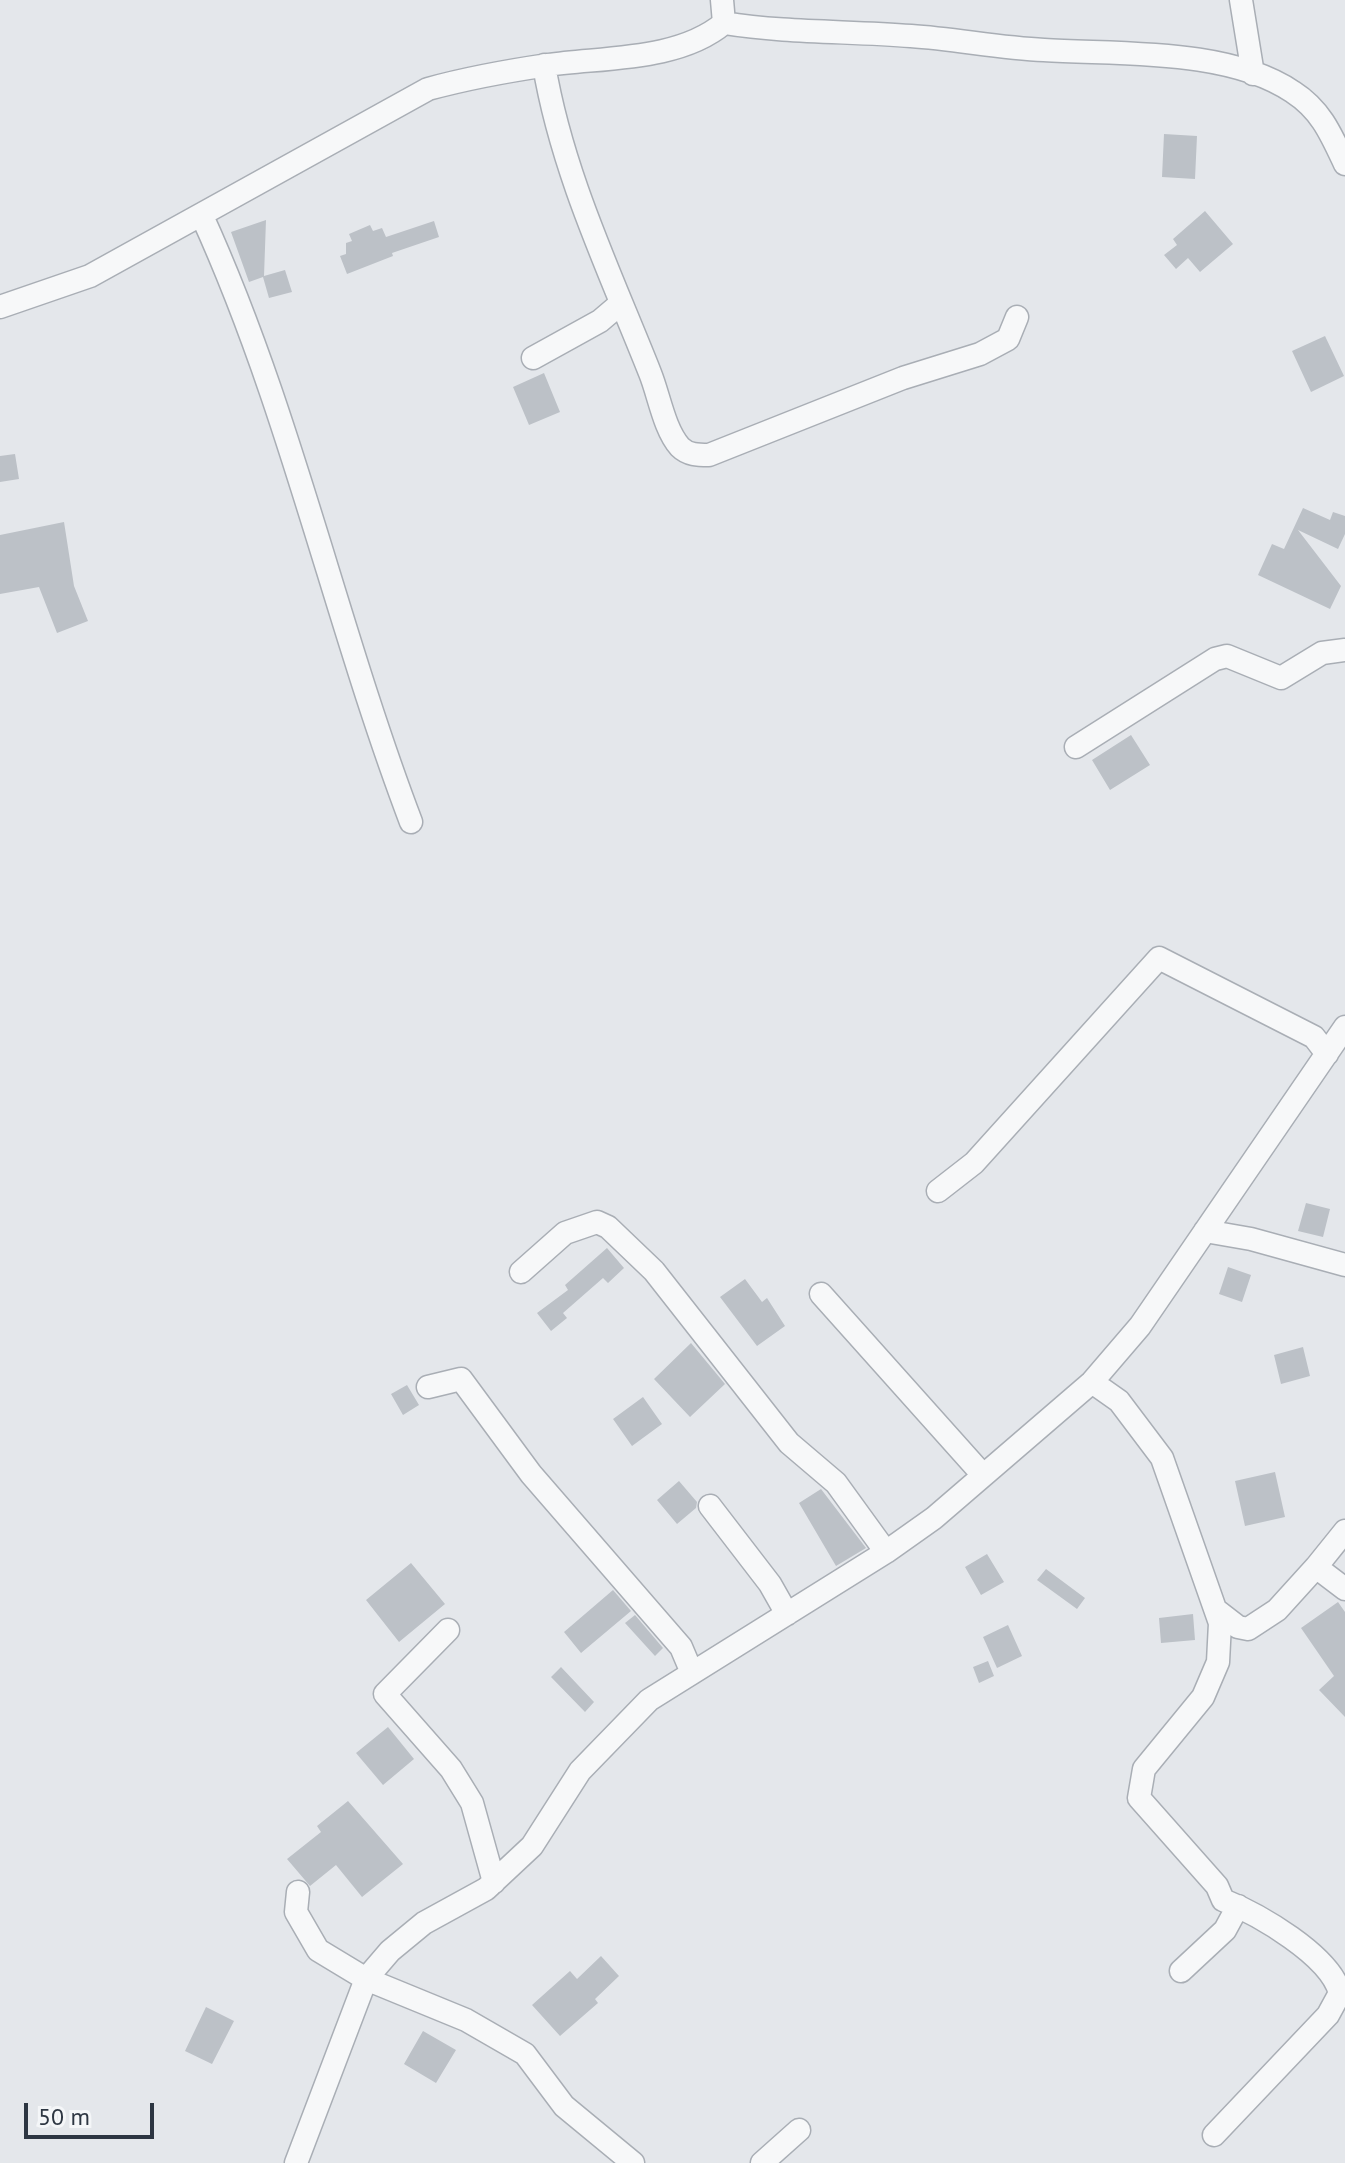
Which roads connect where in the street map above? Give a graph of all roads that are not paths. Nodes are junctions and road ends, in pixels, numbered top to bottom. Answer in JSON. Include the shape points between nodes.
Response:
{"nodes":[{"id":1,"x":1241,"y":0,"type":"edge"},
{"id":2,"x":723,"y":11,"type":"edge"},
{"id":3,"x":544,"y":65,"type":"junction"},
{"id":4,"x":1253,"y":74,"type":"junction"},
{"id":5,"x":1338,"y":130,"type":"edge"},
{"id":6,"x":1345,"y":164,"type":"edge"},
{"id":7,"x":202,"y":216,"type":"junction"},
{"id":8,"x":620,"y":304,"type":"junction"},
{"id":9,"x":0,"y":307,"type":"edge"},
{"id":10,"x":1017,"y":317,"type":"dead end"},
{"id":11,"x":533,"y":358,"type":"dead end"},
{"id":12,"x":1345,"y":650,"type":"edge"},
{"id":13,"x":1076,"y":747,"type":"dead end"},
{"id":14,"x":411,"y":822,"type":"dead end"},
{"id":15,"x":1345,"y":1027,"type":"edge"},
{"id":16,"x":1327,"y":1054,"type":"junction"},
{"id":17,"x":938,"y":1191,"type":"dead end"},
{"id":18,"x":1205,"y":1231,"type":"junction"},
{"id":19,"x":1345,"y":1265,"type":"edge"},
{"id":20,"x":521,"y":1272,"type":"dead end"},
{"id":21,"x":821,"y":1294,"type":"dead end"},
{"id":22,"x":1092,"y":1382,"type":"junction"},
{"id":23,"x":428,"y":1387,"type":"dead end"},
{"id":24,"x":982,"y":1474,"type":"junction"},
{"id":25,"x":710,"y":1506,"type":"dead end"},
{"id":26,"x":1345,"y":1531,"type":"edge"},
{"id":27,"x":886,"y":1552,"type":"junction"},
{"id":28,"x":1316,"y":1567,"type":"junction"},
{"id":29,"x":1345,"y":1589,"type":"edge"},
{"id":30,"x":1216,"y":1610,"type":"junction"},
{"id":31,"x":787,"y":1614,"type":"junction"},
{"id":32,"x":448,"y":1630,"type":"dead end"},
{"id":33,"x":692,"y":1673,"type":"junction"},
{"id":34,"x":494,"y":1882,"type":"junction"},
{"id":35,"x":298,"y":1892,"type":"dead end"},
{"id":36,"x":1238,"y":1906,"type":"junction"},
{"id":37,"x":1181,"y":1971,"type":"dead end"},
{"id":38,"x":366,"y":1979,"type":"junction"},
{"id":39,"x":799,"y":2130,"type":"dead end"},
{"id":40,"x":1214,"y":2135,"type":"dead end"},
{"id":41,"x":296,"y":2163,"type":"edge"},
{"id":42,"x":633,"y":2163,"type":"edge"},
{"id":43,"x":762,"y":2163,"type":"edge"}],
"edges":[{"from":1,"to":4,"type":"street"},
{"from":2,"to":3,"type":"street","via":[[707,37],[667,49]]},
{"from":2,"to":4,"type":"street","via":[[770,30],[1201,60]]},
{"from":3,"to":7,"type":"street","via":[[428,89]]},
{"from":3,"to":8,"type":"street","via":[[583,208]]},
{"from":4,"to":5,"type":"street","via":[[1291,90]]},
{"from":5,"to":6,"type":"street"},
{"from":7,"to":9,"type":"street","via":[[90,276]]},
{"from":7,"to":14,"type":"street","via":[[272,394],[371,717]]},
{"from":8,"to":10,"type":"street","via":[[668,422],[680,446],[693,455],[709,455],[903,378],[980,354],[1008,339]]},
{"from":8,"to":11,"type":"street"},
{"from":12,"to":13,"type":"street","via":[[1322,653],[1281,678],[1227,656],[1215,659]]},
{"from":15,"to":16,"type":"street"},
{"from":16,"to":17,"type":"street","via":[[1314,1037],[1159,958],[974,1163]]},
{"from":16,"to":18,"type":"street"},
{"from":18,"to":19,"type":"street"},
{"from":18,"to":22,"type":"street","via":[[1140,1326]]},
{"from":20,"to":27,"type":"street","via":[[565,1233],[597,1222],[608,1227],[654,1271],[789,1443],[836,1483]]},
{"from":21,"to":24,"type":"street"},
{"from":22,"to":24,"type":"street"},
{"from":22,"to":30,"type":"street","via":[[1119,1401],[1162,1458]]},
{"from":23,"to":33,"type":"street","via":[[461,1379],[531,1474],[681,1647]]},
{"from":24,"to":27,"type":"street"},
{"from":25,"to":31,"type":"street"},
{"from":26,"to":28,"type":"street"},
{"from":27,"to":31,"type":"street"},
{"from":28,"to":29,"type":"street"},
{"from":28,"to":30,"type":"street","via":[[1277,1610],[1248,1629]]},
{"from":30,"to":36,"type":"street","via":[[1218,1662],[1203,1697],[1144,1769],[1139,1798],[1217,1886],[1223,1900]]},
{"from":31,"to":33,"type":"street"},
{"from":32,"to":34,"type":"street","via":[[385,1694],[451,1769],[472,1803]]},
{"from":33,"to":34,"type":"street","via":[[649,1700],[580,1771],[532,1846]]},
{"from":34,"to":38,"type":"street","via":[[424,1923]]},
{"from":35,"to":38,"type":"street","via":[[296,1912],[318,1950]]},
{"from":36,"to":37,"type":"street","via":[[1225,1930]]},
{"from":36,"to":40,"type":"street","via":[[1301,1945],[1337,1982],[1340,1993],[1328,2015]]},
{"from":38,"to":41,"type":"street"},
{"from":38,"to":42,"type":"street","via":[[466,2020],[525,2054],[564,2106]]},
{"from":39,"to":43,"type":"street"}]}
